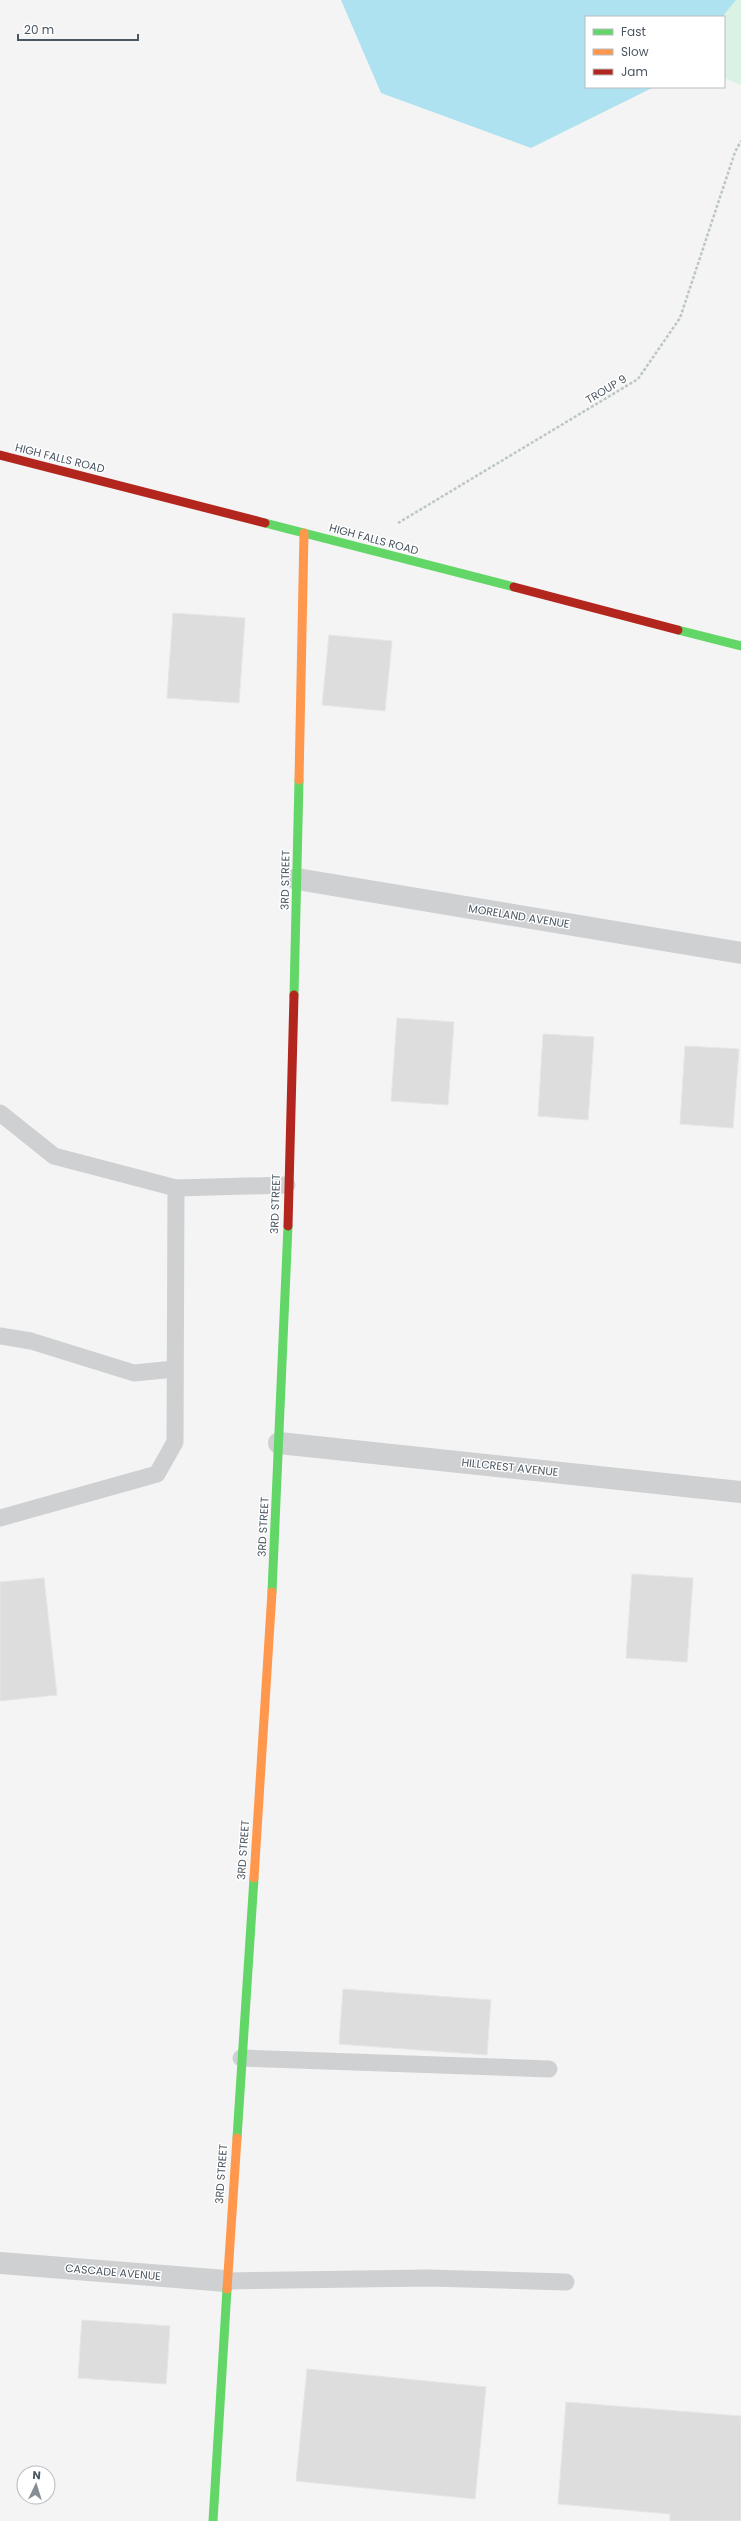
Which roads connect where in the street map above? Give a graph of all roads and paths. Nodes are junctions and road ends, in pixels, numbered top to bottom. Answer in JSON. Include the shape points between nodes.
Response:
{"nodes":[{"id":1,"x":741,"y":141,"type":"edge"},
{"id":2,"x":0,"y":455,"type":"edge"},
{"id":3,"x":304,"y":533,"type":"junction"},
{"id":4,"x":358,"y":547,"type":"junction"},
{"id":5,"x":741,"y":646,"type":"edge"},
{"id":6,"x":297,"y":879,"type":"junction"},
{"id":7,"x":741,"y":953,"type":"edge"},
{"id":8,"x":0,"y":1113,"type":"edge"},
{"id":9,"x":287,"y":1185,"type":"junction"},
{"id":10,"x":176,"y":1188,"type":"junction"},
{"id":11,"x":0,"y":1336,"type":"edge"},
{"id":12,"x":175,"y":1369,"type":"junction"},
{"id":13,"x":280,"y":1443,"type":"junction"},
{"id":14,"x":741,"y":1492,"type":"edge"},
{"id":15,"x":0,"y":1518,"type":"edge"},
{"id":16,"x":241,"y":2058,"type":"junction"},
{"id":17,"x":549,"y":2069,"type":"dead end"},
{"id":18,"x":0,"y":2263,"type":"edge"},
{"id":19,"x":226,"y":2281,"type":"junction"},
{"id":20,"x":566,"y":2282,"type":"dead end"},
{"id":21,"x":213,"y":2521,"type":"edge"}],
"edges":[{"from":1,"to":4,"type":"path","name":"TROUP 9","via":[[735,152],[680,318],[638,379]]},
{"from":2,"to":3,"type":"street","name":"HIGH FALLS ROAD"},
{"from":3,"to":4,"type":"street","name":"HIGH FALLS ROAD"},
{"from":3,"to":6,"type":"street","name":"3RD STREET"},
{"from":4,"to":5,"type":"street","name":"HIGH FALLS ROAD"},
{"from":6,"to":7,"type":"street","name":"MORELAND AVENUE"},
{"from":6,"to":9,"type":"street","name":"3RD STREET"},
{"from":8,"to":10,"type":"lane","via":[[54,1156]]},
{"from":9,"to":10,"type":"lane"},
{"from":9,"to":13,"type":"street","name":"3RD STREET"},
{"from":10,"to":12,"type":"lane"},
{"from":11,"to":12,"type":"lane","via":[[31,1341],[134,1372]]},
{"from":12,"to":15,"type":"lane","via":[[175,1442],[157,1474]]},
{"from":13,"to":14,"type":"street","name":"HILLCREST AVENUE"},
{"from":13,"to":16,"type":"street","name":"3RD STREET"},
{"from":16,"to":17,"type":"lane"},
{"from":16,"to":19,"type":"street","name":"3RD STREET"},
{"from":18,"to":19,"type":"street","name":"CASCADE AVENUE"},
{"from":19,"to":20,"type":"lane","via":[[429,2278]]},
{"from":19,"to":21,"type":"street","name":"3RD STREET"}]}
